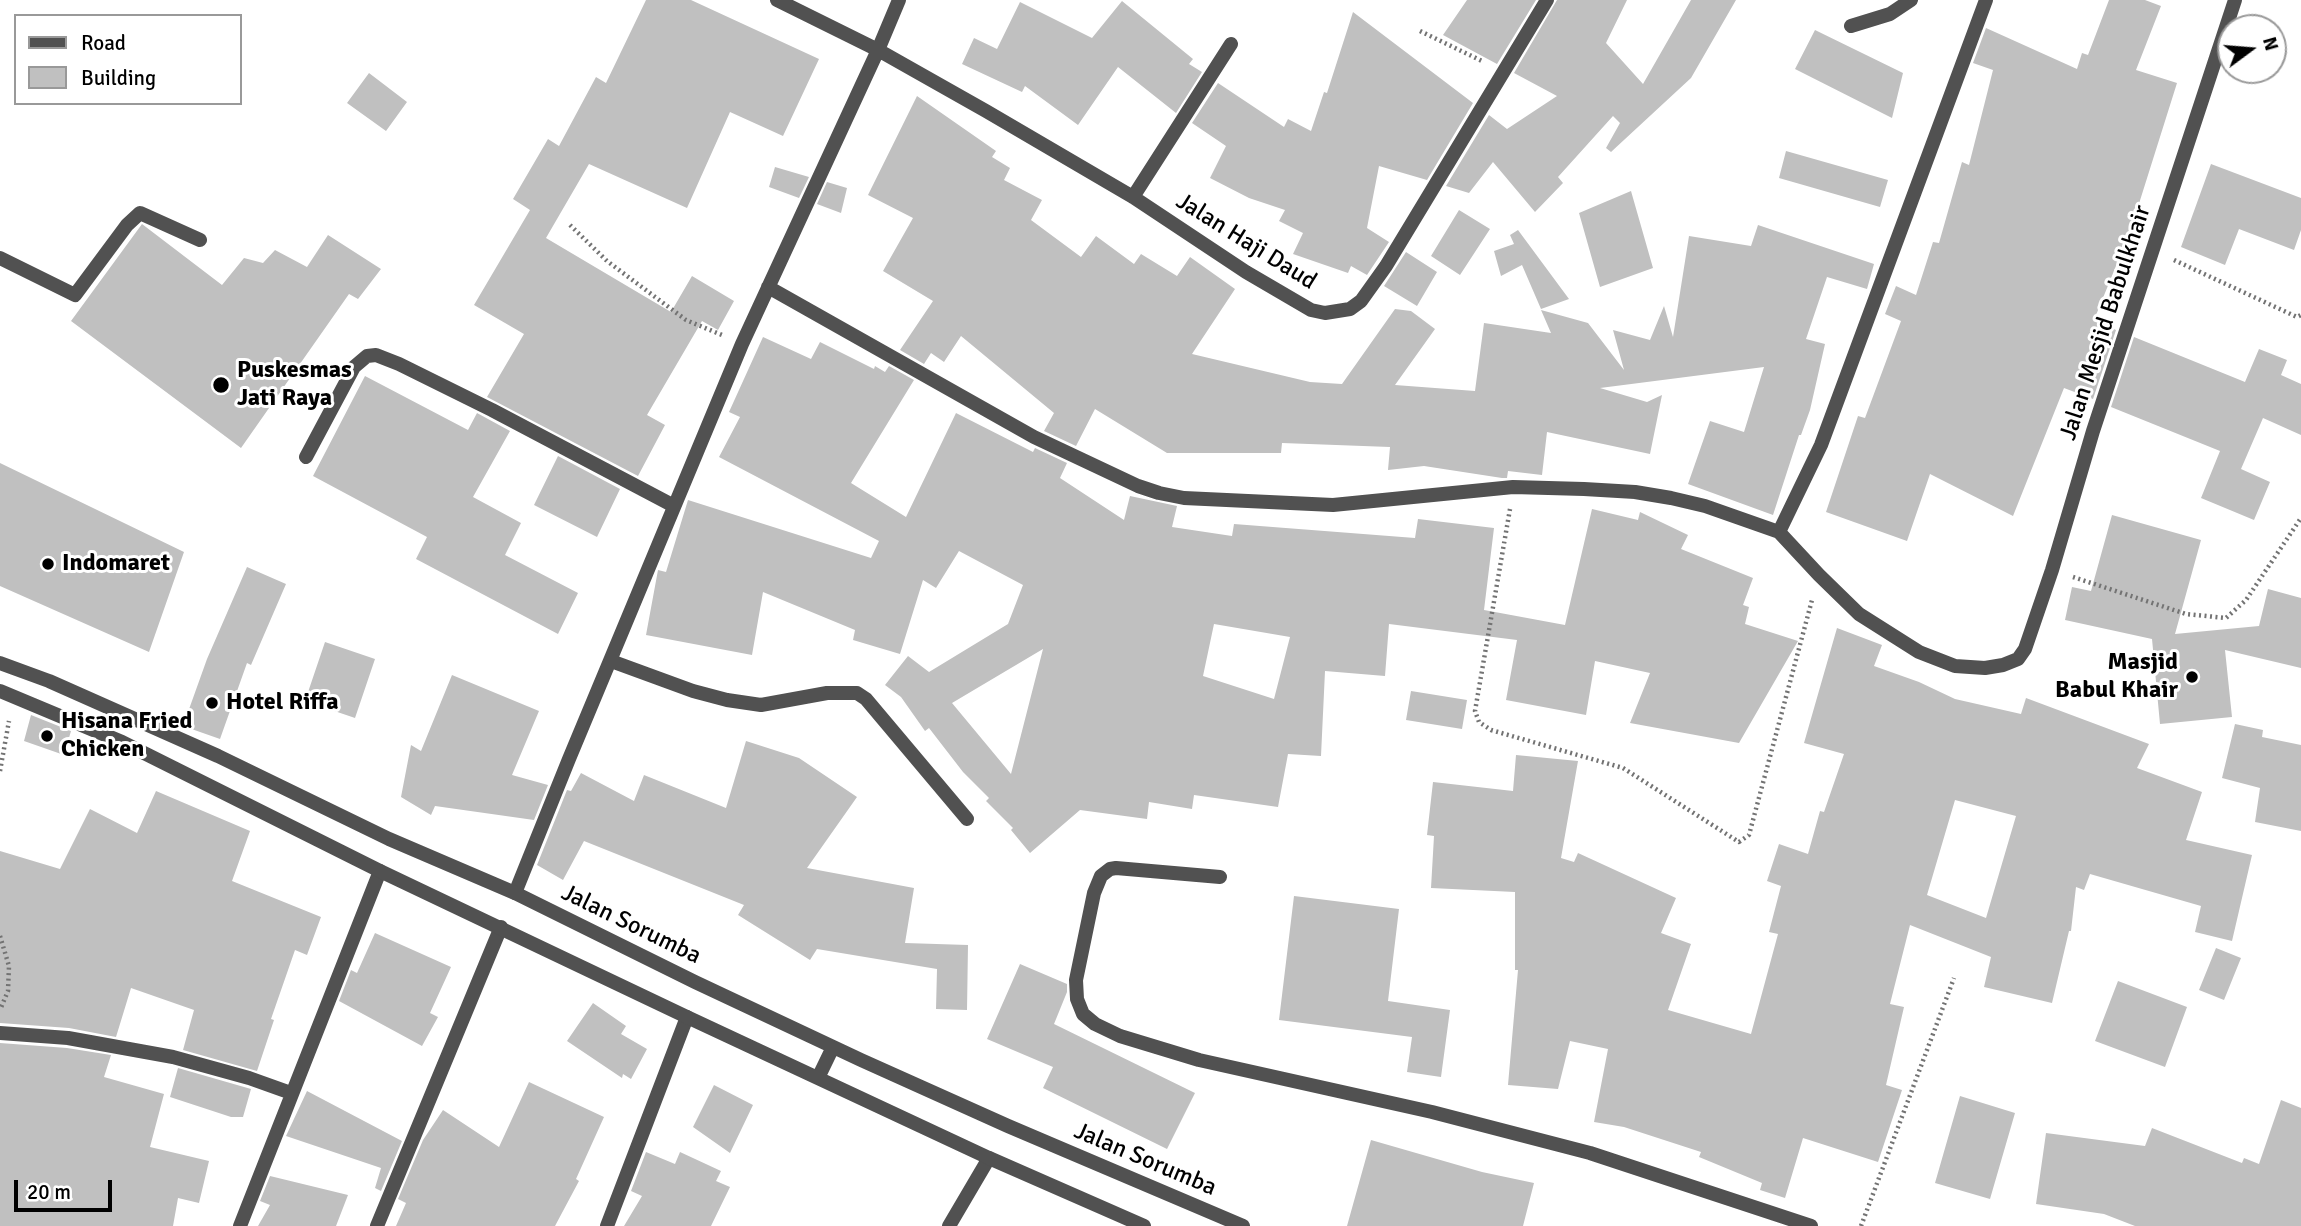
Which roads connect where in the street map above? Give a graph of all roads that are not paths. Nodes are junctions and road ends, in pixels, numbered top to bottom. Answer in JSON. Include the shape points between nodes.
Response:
{"nodes":[{"id":1,"x":776,"y":0,"type":"edge"},
{"id":2,"x":899,"y":0,"type":"edge"},
{"id":3,"x":1547,"y":0,"type":"edge"},
{"id":4,"x":1911,"y":0,"type":"edge"},
{"id":5,"x":1986,"y":0,"type":"edge"},
{"id":6,"x":2235,"y":0,"type":"edge"},
{"id":7,"x":1851,"y":26,"type":"dead end"},
{"id":8,"x":1231,"y":44,"type":"dead end"},
{"id":9,"x":878,"y":50,"type":"junction"},
{"id":10,"x":1133,"y":197,"type":"junction"},
{"id":11,"x":200,"y":240,"type":"dead end"},
{"id":12,"x":0,"y":258,"type":"edge"},
{"id":13,"x":768,"y":287,"type":"junction"},
{"id":14,"x":306,"y":457,"type":"dead end"},
{"id":15,"x":674,"y":506,"type":"junction"},
{"id":16,"x":1779,"y":532,"type":"junction"},
{"id":17,"x":611,"y":662,"type":"junction"},
{"id":18,"x":0,"y":663,"type":"edge"},
{"id":19,"x":0,"y":691,"type":"edge"},
{"id":20,"x":967,"y":819,"type":"dead end"},
{"id":21,"x":380,"y":871,"type":"junction"},
{"id":22,"x":1220,"y":877,"type":"dead end"},
{"id":23,"x":516,"y":893,"type":"junction"},
{"id":24,"x":501,"y":927,"type":"junction"},
{"id":25,"x":687,"y":1017,"type":"junction"},
{"id":26,"x":0,"y":1033,"type":"edge"},
{"id":27,"x":833,"y":1047,"type":"junction"},
{"id":28,"x":818,"y":1078,"type":"junction"},
{"id":29,"x":291,"y":1093,"type":"junction"},
{"id":30,"x":989,"y":1158,"type":"junction"},
{"id":31,"x":240,"y":1226,"type":"edge"},
{"id":32,"x":377,"y":1226,"type":"edge"},
{"id":33,"x":607,"y":1226,"type":"edge"},
{"id":34,"x":948,"y":1226,"type":"edge"},
{"id":35,"x":1144,"y":1226,"type":"edge"},
{"id":36,"x":1243,"y":1226,"type":"edge"},
{"id":37,"x":1811,"y":1226,"type":"edge"}],
"edges":[{"from":1,"to":9,"type":"street","name":"Jalan Haji Daud"},
{"from":2,"to":9,"type":"street"},
{"from":3,"to":10,"type":"street","name":"Jalan Haji Daud","via":[[1404,240],[1361,301],[1350,309],[1311,310]]},
{"from":4,"to":7,"type":"street","via":[[1890,14]]},
{"from":5,"to":16,"type":"street","via":[[1821,445]]},
{"from":6,"to":16,"type":"street","name":"Jalan Mesjid Babulkhair","via":[[2052,570],[2018,659],[1985,668],[1955,666],[1919,652],[1859,614]]},
{"from":8,"to":10,"type":"street"},
{"from":9,"to":10,"type":"street","name":"Jalan Haji Daud"},
{"from":9,"to":13,"type":"street"},
{"from":11,"to":12,"type":"street","via":[[140,213],[75,295]]},
{"from":13,"to":15,"type":"street"},
{"from":13,"to":16,"type":"street","via":[[1034,437],[1159,494],[1334,505],[1513,487],[1584,489],[1659,496],[1705,506]]},
{"from":14,"to":15,"type":"street","via":[[354,368],[376,355]]},
{"from":15,"to":17,"type":"street"},
{"from":17,"to":20,"type":"street","via":[[693,691],[761,705],[827,693],[857,693]]},
{"from":17,"to":23,"type":"street"},
{"from":18,"to":23,"type":"street","name":"Jalan Sorumba","via":[[49,681]]},
{"from":19,"to":21,"type":"street","via":[[122,742]]},
{"from":21,"to":24,"type":"street"},
{"from":21,"to":29,"type":"street"},
{"from":22,"to":37,"type":"street","via":[[1116,868],[1101,876],[1076,980],[1083,1014],[1119,1036],[1199,1060],[1590,1153]]},
{"from":23,"to":27,"type":"street","name":"Jalan Sorumba"},
{"from":24,"to":25,"type":"street"},
{"from":24,"to":32,"type":"street"},
{"from":25,"to":28,"type":"street"},
{"from":25,"to":33,"type":"street"},
{"from":26,"to":29,"type":"street","via":[[68,1038],[173,1057]]},
{"from":27,"to":28,"type":"street"},
{"from":27,"to":36,"type":"street","name":"Jalan Sorumba"},
{"from":28,"to":30,"type":"street"},
{"from":29,"to":31,"type":"street"},
{"from":30,"to":34,"type":"street"},
{"from":30,"to":35,"type":"street"}]}
